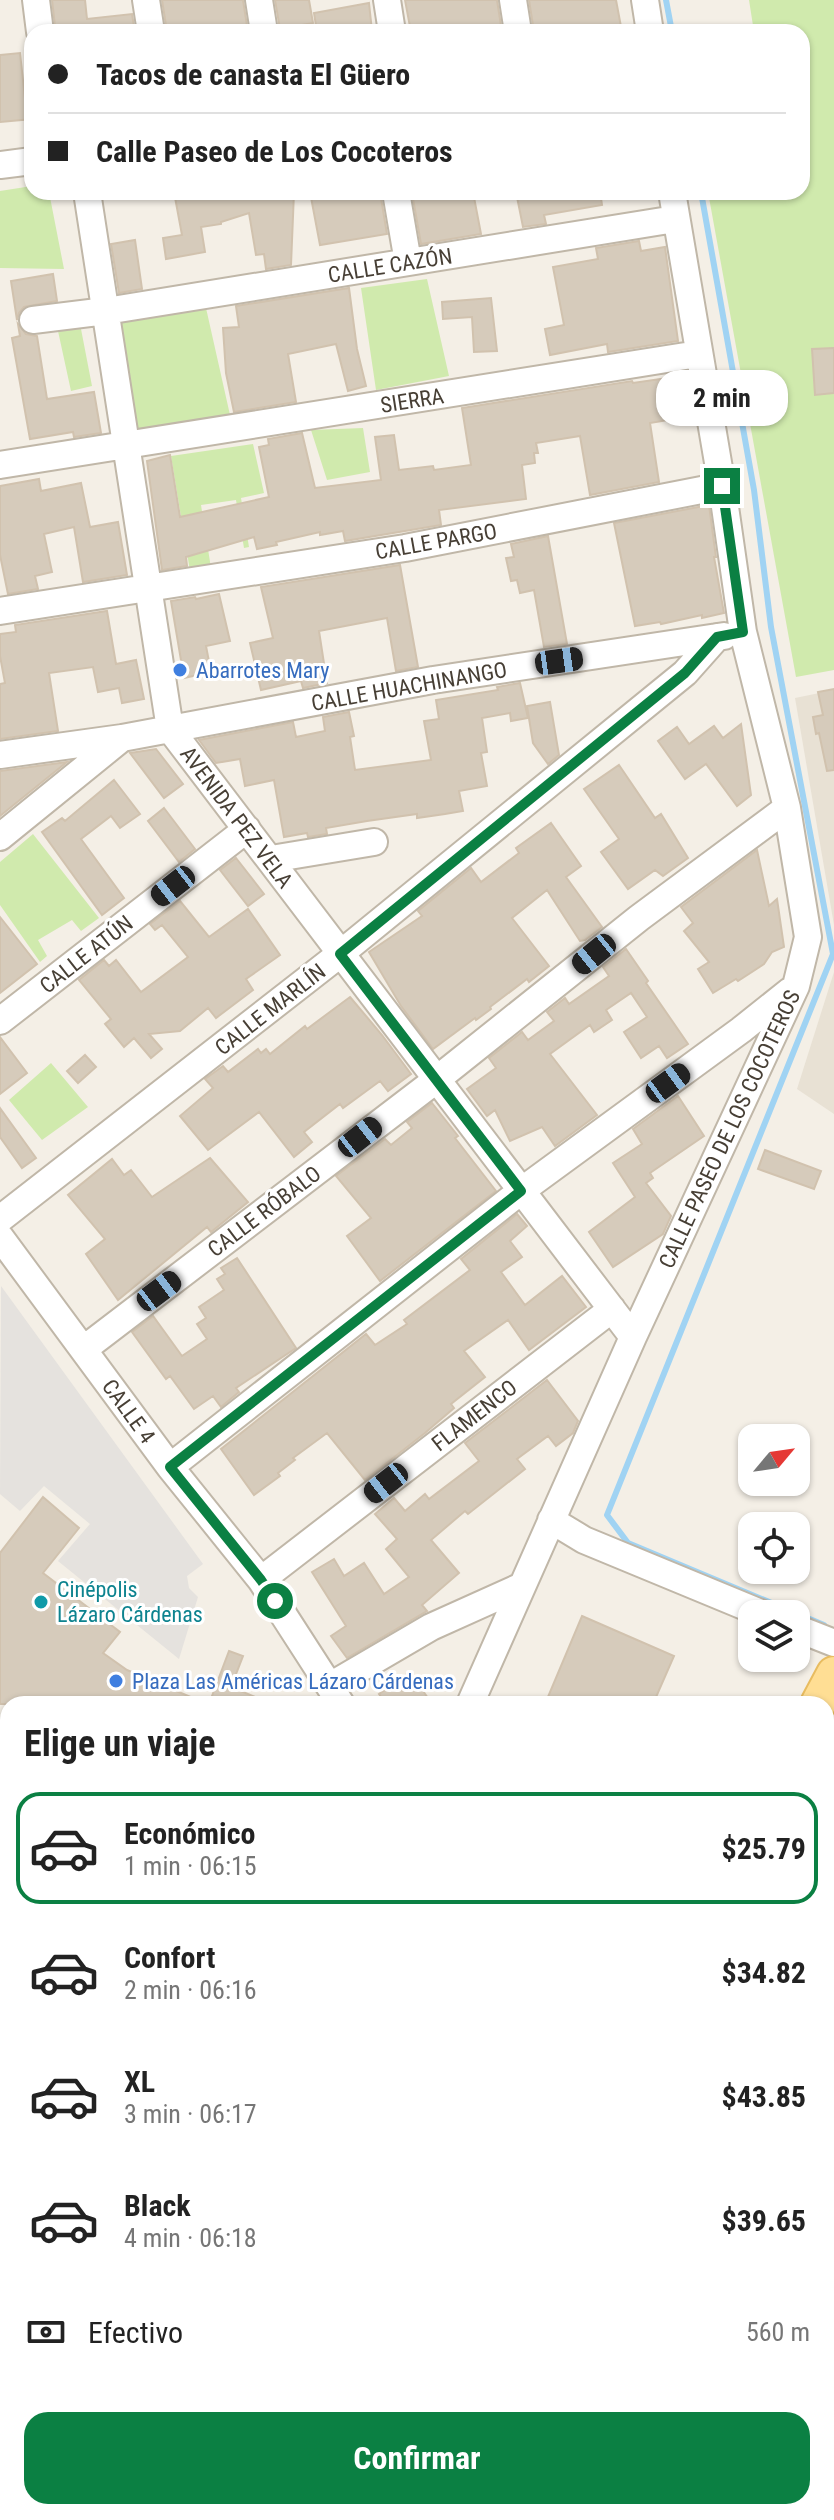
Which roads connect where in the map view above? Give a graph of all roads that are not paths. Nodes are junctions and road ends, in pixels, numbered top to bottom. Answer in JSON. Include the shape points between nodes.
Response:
{"nodes":[{"id":1,"x":36,"y":0,"type":"edge"},
{"id":2,"x":146,"y":0,"type":"edge"},
{"id":3,"x":259,"y":0,"type":"edge"},
{"id":4,"x":387,"y":0,"type":"edge"},
{"id":5,"x":513,"y":0,"type":"edge"},
{"id":6,"x":645,"y":0,"type":"edge"},
{"id":7,"x":39,"y":24,"type":"edge"},
{"id":8,"x":150,"y":24,"type":"edge"},
{"id":9,"x":263,"y":24,"type":"edge"},
{"id":10,"x":391,"y":24,"type":"edge"},
{"id":11,"x":517,"y":24,"type":"edge"},
{"id":12,"x":649,"y":24,"type":"edge"},
{"id":13,"x":24,"y":162,"type":"edge"},
{"id":14,"x":0,"y":165,"type":"edge"},
{"id":15,"x":88,"y":200,"type":"edge"},
{"id":16,"x":397,"y":200,"type":"edge"},
{"id":17,"x":673,"y":200,"type":"edge"},
{"id":18,"x":675,"y":219,"type":"junction"},
{"id":19,"x":408,"y":262,"type":"junction"},
{"id":20,"x":106,"y":311,"type":"junction"},
{"id":21,"x":33,"y":320,"type":"dead end"},
{"id":22,"x":698,"y":354,"type":"junction"},
{"id":23,"x":126,"y":446,"type":"junction"},
{"id":24,"x":0,"y":465,"type":"edge"},
{"id":25,"x":722,"y":486,"type":"junction"},
{"id":26,"x":148,"y":586,"type":"junction"},
{"id":27,"x":0,"y":611,"type":"edge"},
{"id":28,"x":743,"y":632,"type":"junction"},
{"id":29,"x":717,"y":637,"type":"junction"},
{"id":30,"x":170,"y":729,"type":"junction"},
{"id":31,"x":122,"y":738,"type":"junction"},
{"id":32,"x":0,"y":755,"type":"edge"},
{"id":33,"x":787,"y":808,"type":"junction"},
{"id":34,"x":247,"y":829,"type":"junction"},
{"id":35,"x":0,"y":837,"type":"edge"},
{"id":36,"x":374,"y":842,"type":"dead end"},
{"id":37,"x":271,"y":859,"type":"junction"},
{"id":38,"x":340,"y":954,"type":"junction"},
{"id":39,"x":796,"y":986,"type":"junction"},
{"id":40,"x":0,"y":1021,"type":"edge"},
{"id":41,"x":436,"y":1080,"type":"junction"},
{"id":42,"x":521,"y":1191,"type":"junction"},
{"id":43,"x":0,"y":1219,"type":"edge"},
{"id":44,"x":0,"y":1237,"type":"edge"},
{"id":45,"x":612,"y":1309,"type":"junction"},
{"id":46,"x":633,"y":1337,"type":"junction"},
{"id":47,"x":84,"y":1349,"type":"junction"},
{"id":48,"x":170,"y":1467,"type":"junction"},
{"id":49,"x":551,"y":1520,"type":"junction"},
{"id":50,"x":261,"y":1580,"type":"junction"},
{"id":51,"x":522,"y":1586,"type":"junction"},
{"id":52,"x":738,"y":1604,"type":"edge"},
{"id":53,"x":810,"y":1634,"type":"edge"},
{"id":54,"x":834,"y":1643,"type":"edge"},
{"id":55,"x":834,"y":1674,"type":"edge"},
{"id":56,"x":335,"y":1695,"type":"edge"},
{"id":57,"x":474,"y":1696,"type":"edge"},
{"id":58,"x":822,"y":1696,"type":"edge"}],
"edges":[{"from":1,"to":7,"type":"street"},
{"from":2,"to":8,"type":"street"},
{"from":3,"to":9,"type":"street"},
{"from":4,"to":10,"type":"street"},
{"from":5,"to":11,"type":"street"},
{"from":6,"to":12,"type":"street"},
{"from":13,"to":14,"type":"street"},
{"from":15,"to":20,"type":"street","name":"AVENIDA PEZ VELA"},
{"from":16,"to":19,"type":"street"},
{"from":17,"to":18,"type":"street","name":"CALLE PASEO DE LOS COCOTEROS"},
{"from":18,"to":19,"type":"street","name":"CALLE CAZÓN"},
{"from":18,"to":22,"type":"street","name":"CALLE PASEO DE LOS COCOTEROS"},
{"from":19,"to":20,"type":"street","name":"CALLE CAZÓN"},
{"from":20,"to":21,"type":"street","name":"CALLE CAZÓN"},
{"from":20,"to":23,"type":"street","name":"AVENIDA PEZ VELA"},
{"from":22,"to":23,"type":"street","name":"SIERRA"},
{"from":22,"to":25,"type":"street","name":"CALLE PASEO DE LOS COCOTEROS"},
{"from":23,"to":24,"type":"street","name":"SIERRA"},
{"from":23,"to":26,"type":"street","name":"AVENIDA PEZ VELA"},
{"from":25,"to":26,"type":"street","name":"CALLE PARGO","via":[[405,548]]},
{"from":25,"to":28,"type":"street","name":"CALLE PASEO DE LOS COCOTEROS"},
{"from":26,"to":27,"type":"street","name":"CALLE PARGO"},
{"from":26,"to":30,"type":"street","name":"AVENIDA PEZ VELA"},
{"from":28,"to":29,"type":"street","name":"CALLE HUACHINANGO"},
{"from":28,"to":33,"type":"street","name":"CALLE PASEO DE LOS COCOTEROS"},
{"from":29,"to":30,"type":"street","name":"CALLE HUACHINANGO","via":[[433,680]]},
{"from":29,"to":38,"type":"street","name":"CALLE MARLÍN","via":[[685,673]]},
{"from":30,"to":31,"type":"street","name":"CALLE HUACHINANGO"},
{"from":30,"to":34,"type":"street","name":"AVENIDA PEZ VELA"},
{"from":31,"to":32,"type":"street","name":"CALLE HUACHINANGO"},
{"from":31,"to":35,"type":"street"},
{"from":33,"to":39,"type":"street","name":"CALLE PASEO DE LOS COCOTEROS","via":[[808,937]]},
{"from":33,"to":41,"type":"street","name":"CALLE RÓBALO"},
{"from":34,"to":37,"type":"street","name":"AVENIDA PEZ VELA"},
{"from":34,"to":40,"type":"street","name":"CALLE ATÚN"},
{"from":36,"to":37,"type":"street"},
{"from":37,"to":38,"type":"street","name":"AVENIDA PEZ VELA"},
{"from":38,"to":41,"type":"street","name":"AVENIDA PEZ VELA"},
{"from":38,"to":43,"type":"street","name":"CALLE MARLÍN"},
{"from":39,"to":42,"type":"street"},
{"from":39,"to":46,"type":"street","name":"CALLE PASEO DE LOS COCOTEROS"},
{"from":41,"to":42,"type":"street","name":"AVENIDA PEZ VELA"},
{"from":41,"to":47,"type":"street","name":"CALLE RÓBALO"},
{"from":42,"to":45,"type":"street","name":"AVENIDA PEZ VELA"},
{"from":42,"to":48,"type":"street"},
{"from":44,"to":47,"type":"street","name":"CALLE 4"},
{"from":45,"to":46,"type":"street","name":"AVENIDA PEZ VELA"},
{"from":45,"to":50,"type":"street","name":"FLAMENCO"},
{"from":46,"to":49,"type":"street","name":"CALLE PASEO DE LOS COCOTEROS"},
{"from":47,"to":48,"type":"street","name":"CALLE 4"},
{"from":48,"to":50,"type":"street","name":"CALLE 4"},
{"from":49,"to":51,"type":"street","name":"CALLE PASEO DE LOS COCOTEROS"},
{"from":49,"to":52,"type":"street","via":[[584,1540]]},
{"from":50,"to":56,"type":"street","name":"CALLE 4"},
{"from":51,"to":56,"type":"street","via":[[431,1627]]},
{"from":51,"to":57,"type":"street","name":"CALLE PASEO DE LOS COCOTEROS"},
{"from":53,"to":54,"type":"street"},
{"from":55,"to":58,"type":"main road"}]}
